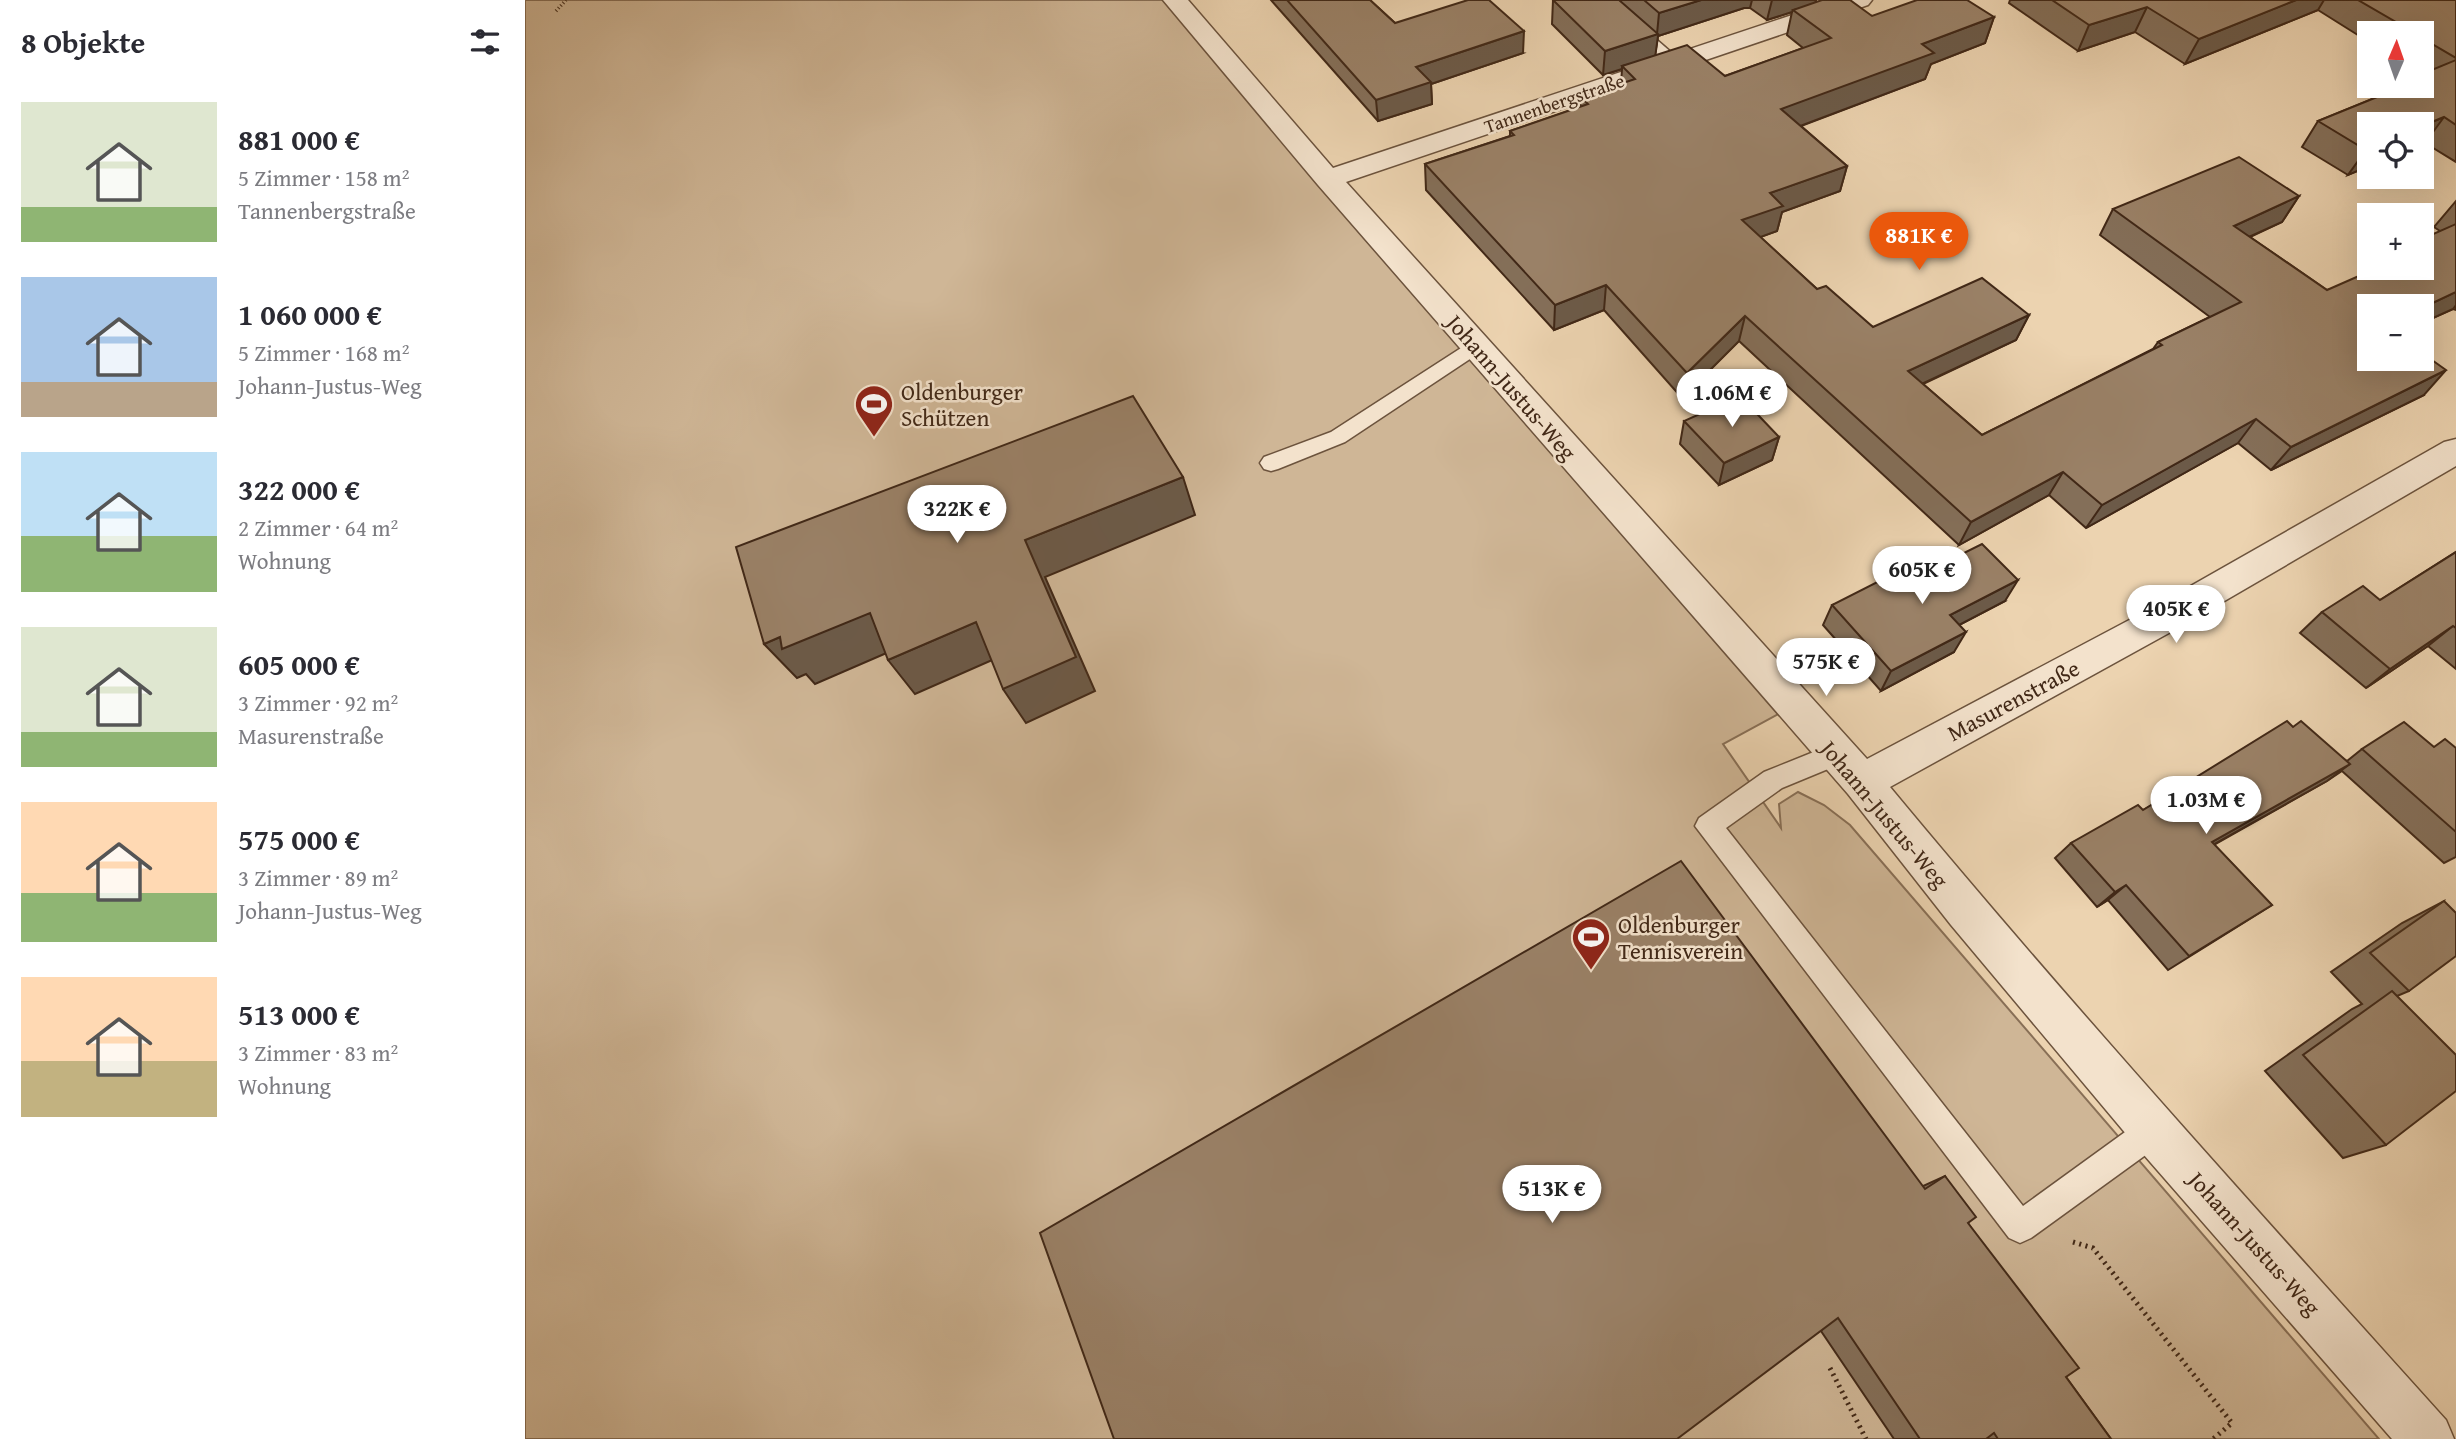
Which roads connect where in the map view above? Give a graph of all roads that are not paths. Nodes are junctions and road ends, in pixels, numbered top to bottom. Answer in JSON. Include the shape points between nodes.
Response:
{"nodes":[{"id":1,"x":1175,"y":0,"type":"edge"},
{"id":2,"x":1602,"y":0,"type":"edge"},
{"id":3,"x":1860,"y":0,"type":"edge"},
{"id":4,"x":1674,"y":63,"type":"junction"},
{"id":5,"x":1328,"y":179,"type":"junction"},
{"id":6,"x":1475,"y":346,"type":"junction"},
{"id":7,"x":2456,"y":451,"type":"edge"},
{"id":8,"x":1271,"y":463,"type":"dead end"},
{"id":9,"x":1836,"y":754,"type":"junction"},
{"id":10,"x":1862,"y":782,"type":"junction"},
{"id":11,"x":2154,"y":1130,"type":"junction"},
{"id":12,"x":2427,"y":1439,"type":"edge"}],
"edges":[{"from":1,"to":5,"type":"street","name":"Johann-Justus-Weg"},
{"from":2,"to":4,"type":"lane"},
{"from":3,"to":4,"type":"street","name":"Tannenbergstraße"},
{"from":4,"to":5,"type":"street","name":"Tannenbergstraße"},
{"from":5,"to":6,"type":"street","name":"Johann-Justus-Weg"},
{"from":6,"to":8,"type":"lane","via":[[1338,438]]},
{"from":6,"to":9,"type":"street","name":"Johann-Justus-Weg"},
{"from":7,"to":10,"type":"street","name":"Masurenstraße","via":[[2165,618]]},
{"from":9,"to":10,"type":"street","name":"Johann-Justus-Weg"},
{"from":9,"to":11,"type":"lane","via":[[1773,780],[1708,826],[2021,1227]]},
{"from":10,"to":11,"type":"street","name":"Johann-Justus-Weg"},
{"from":11,"to":12,"type":"street","name":"Johann-Justus-Weg"}]}
